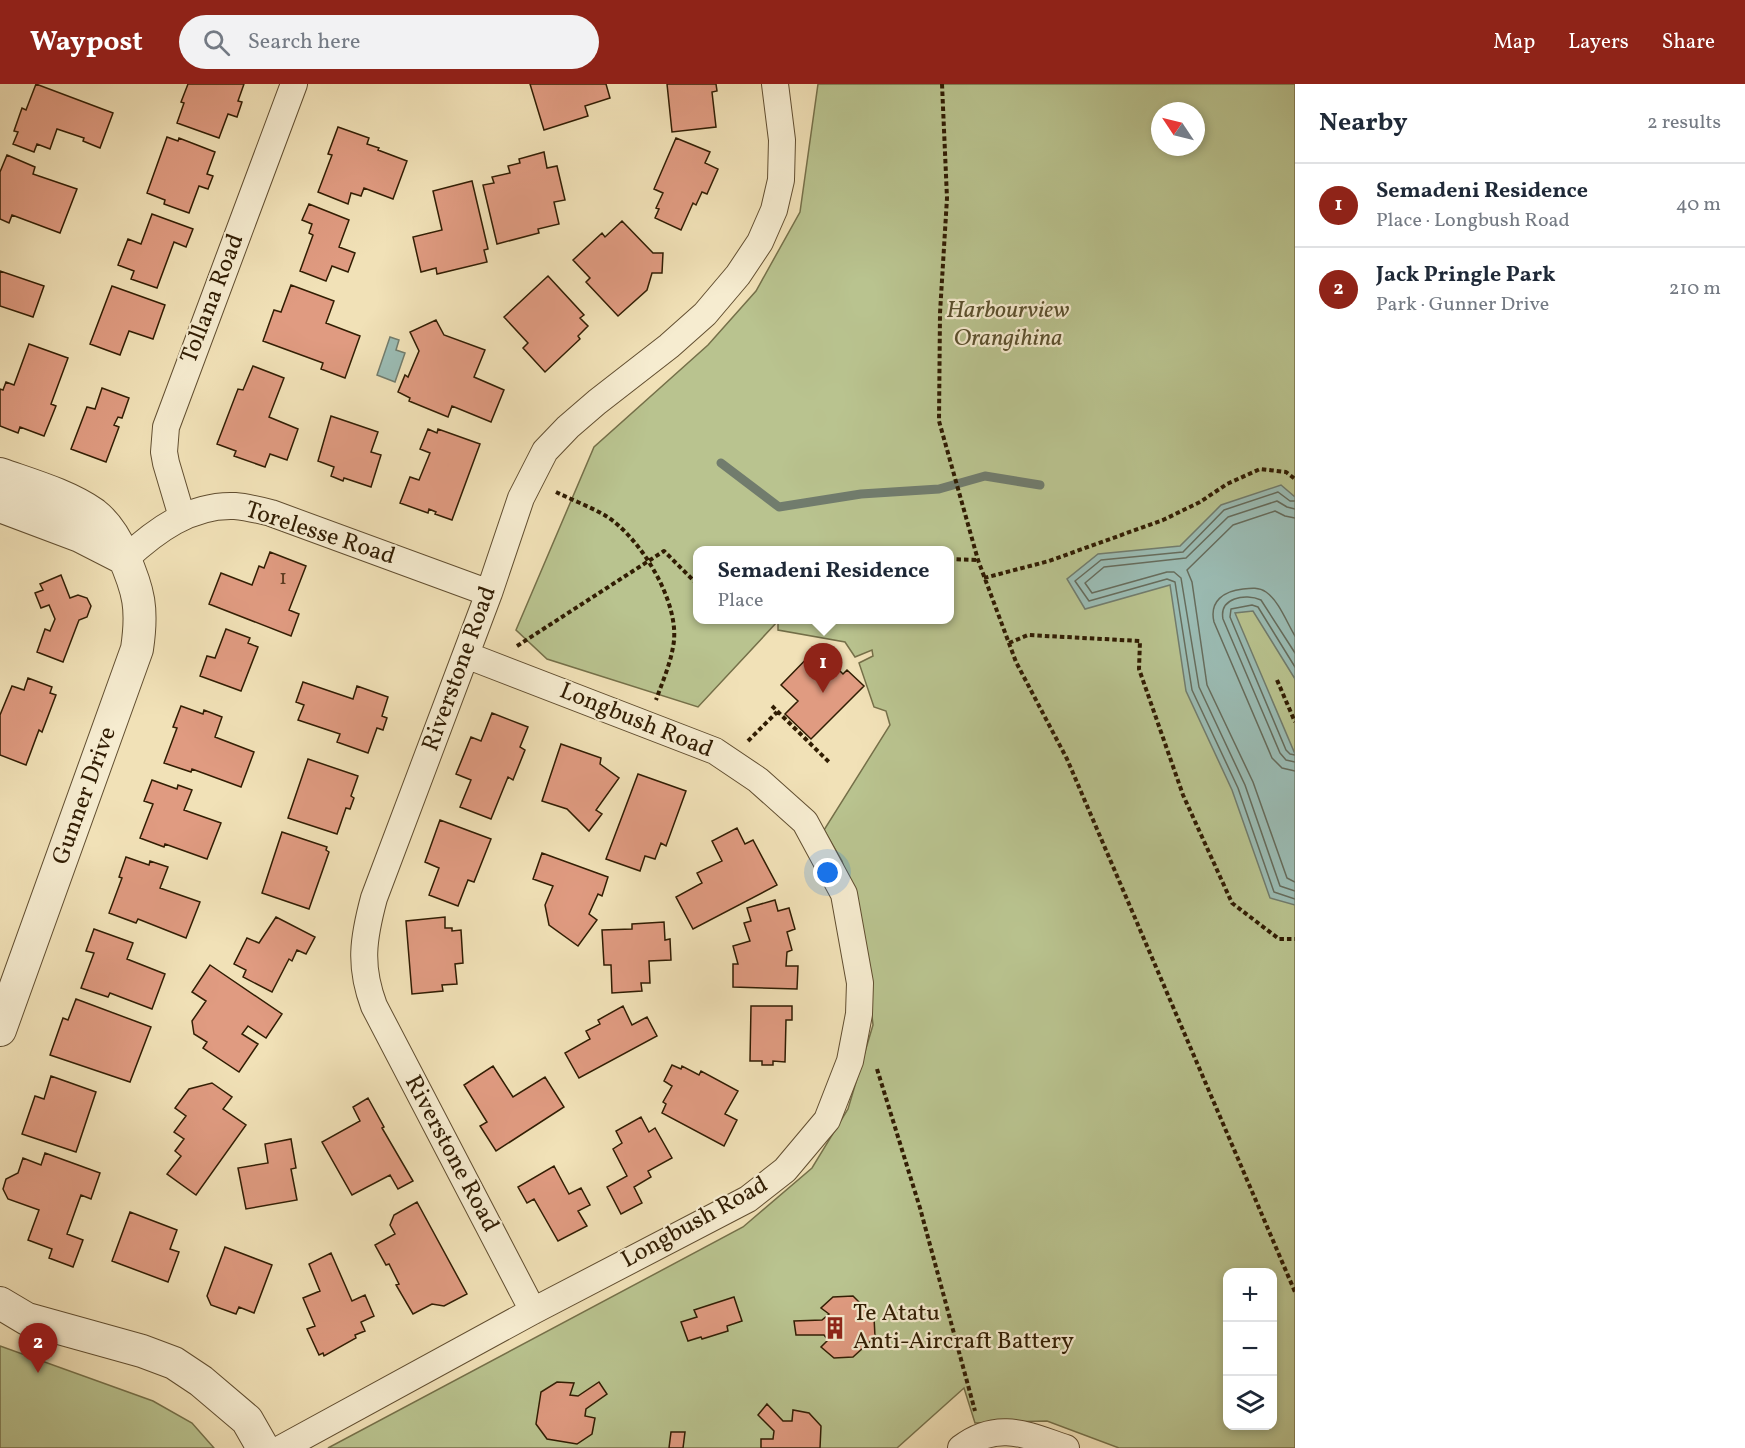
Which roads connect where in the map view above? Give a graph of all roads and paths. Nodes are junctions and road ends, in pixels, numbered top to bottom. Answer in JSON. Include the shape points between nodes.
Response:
{"nodes":[{"id":1,"x":294,"y":84,"type":"edge"},
{"id":2,"x":775,"y":84,"type":"edge"},
{"id":3,"x":942,"y":84,"type":"edge"},
{"id":4,"x":0,"y":474,"type":"edge"},
{"id":5,"x":1295,"y":479,"type":"edge"},
{"id":6,"x":554,"y":492,"type":"dead end"},
{"id":7,"x":0,"y":506,"type":"edge"},
{"id":8,"x":182,"y":517,"type":"junction"},
{"id":9,"x":125,"y":559,"type":"junction"},
{"id":10,"x":954,"y":559,"type":"edge"},
{"id":11,"x":978,"y":560,"type":"junction"},
{"id":12,"x":649,"y":561,"type":"junction"},
{"id":13,"x":984,"y":578,"type":"junction"},
{"id":14,"x":693,"y":580,"type":"edge"},
{"id":15,"x":489,"y":593,"type":"junction"},
{"id":16,"x":1009,"y":643,"type":"junction"},
{"id":17,"x":513,"y":649,"type":"dead end"},
{"id":18,"x":466,"y":655,"type":"junction"},
{"id":19,"x":1277,"y":680,"type":"dead end"},
{"id":20,"x":655,"y":704,"type":"dead end"},
{"id":21,"x":772,"y":706,"type":"dead end"},
{"id":22,"x":777,"y":712,"type":"junction"},
{"id":23,"x":1295,"y":722,"type":"edge"},
{"id":24,"x":746,"y":742,"type":"dead end"},
{"id":25,"x":830,"y":764,"type":"dead end"},
{"id":26,"x":1295,"y":939,"type":"edge"},
{"id":27,"x":0,"y":1030,"type":"edge"},
{"id":28,"x":874,"y":1062,"type":"dead end"},
{"id":29,"x":1295,"y":1292,"type":"edge"},
{"id":30,"x":0,"y":1303,"type":"edge"},
{"id":31,"x":533,"y":1311,"type":"junction"},
{"id":32,"x":977,"y":1420,"type":"dead end"},
{"id":33,"x":264,"y":1448,"type":"edge"},
{"id":34,"x":282,"y":1448,"type":"edge"},
{"id":35,"x":961,"y":1448,"type":"edge"},
{"id":36,"x":1066,"y":1448,"type":"edge"}],
"edges":[{"from":1,"to":8,"type":"street","name":"Tollana Road","via":[[166,427],[164,452]]},
{"from":2,"to":15,"type":"street","name":"Riverstone Road","via":[[782,140],[781,180],[760,242],[705,314],[590,408],[545,451],[521,498]]},
{"from":3,"to":11,"type":"path","via":[[947,198],[939,421]]},
{"from":4,"to":9,"type":"street","name":"Gunner Drive","via":[[93,513],[108,527]]},
{"from":5,"to":13,"type":"path","via":[[1286,472],[1260,469],[1162,520],[1049,561]]},
{"from":6,"to":12,"type":"path","via":[[607,517]]},
{"from":7,"to":9,"type":"street","via":[[71,532]]},
{"from":8,"to":9,"type":"street","name":"Torelesse Road","via":[[154,533]]},
{"from":8,"to":15,"type":"street","name":"Torelesse Road","via":[[232,506],[271,513]]},
{"from":9,"to":27,"type":"street","name":"Gunner Drive","via":[[133,575],[140,609],[137,649]]},
{"from":10,"to":11,"type":"path"},
{"from":11,"to":13,"type":"path"},
{"from":12,"to":14,"type":"path","via":[[664,551]]},
{"from":12,"to":17,"type":"path"},
{"from":12,"to":20,"type":"path","via":[[666,592],[674,646]]},
{"from":13,"to":16,"type":"path"},
{"from":15,"to":18,"type":"street","name":"Riverstone Road"},
{"from":16,"to":26,"type":"path","via":[[1028,635],[1140,642],[1139,669],[1183,795],[1232,903],[1280,939]]},
{"from":16,"to":29,"type":"path","via":[[1067,759]]},
{"from":18,"to":31,"type":"street","name":"Riverstone Road","via":[[374,898],[366,928],[366,984]]},
{"from":18,"to":31,"type":"street","name":"Longbush Road","via":[[715,751],[758,780],[806,822],[844,894],[860,983],[850,1061],[827,1120],[785,1170],[748,1199]]},
{"from":19,"to":23,"type":"path"},
{"from":21,"to":22,"type":"path"},
{"from":22,"to":24,"type":"path"},
{"from":22,"to":25,"type":"path"},
{"from":28,"to":32,"type":"path","via":[[920,1208]]},
{"from":30,"to":33,"type":"street","via":[[27,1319],[174,1363],[247,1420]]},
{"from":31,"to":34,"type":"street","name":"Longbush Road"},
{"from":35,"to":36,"type":"street","via":[[984,1434],[1006,1431]]}]}
